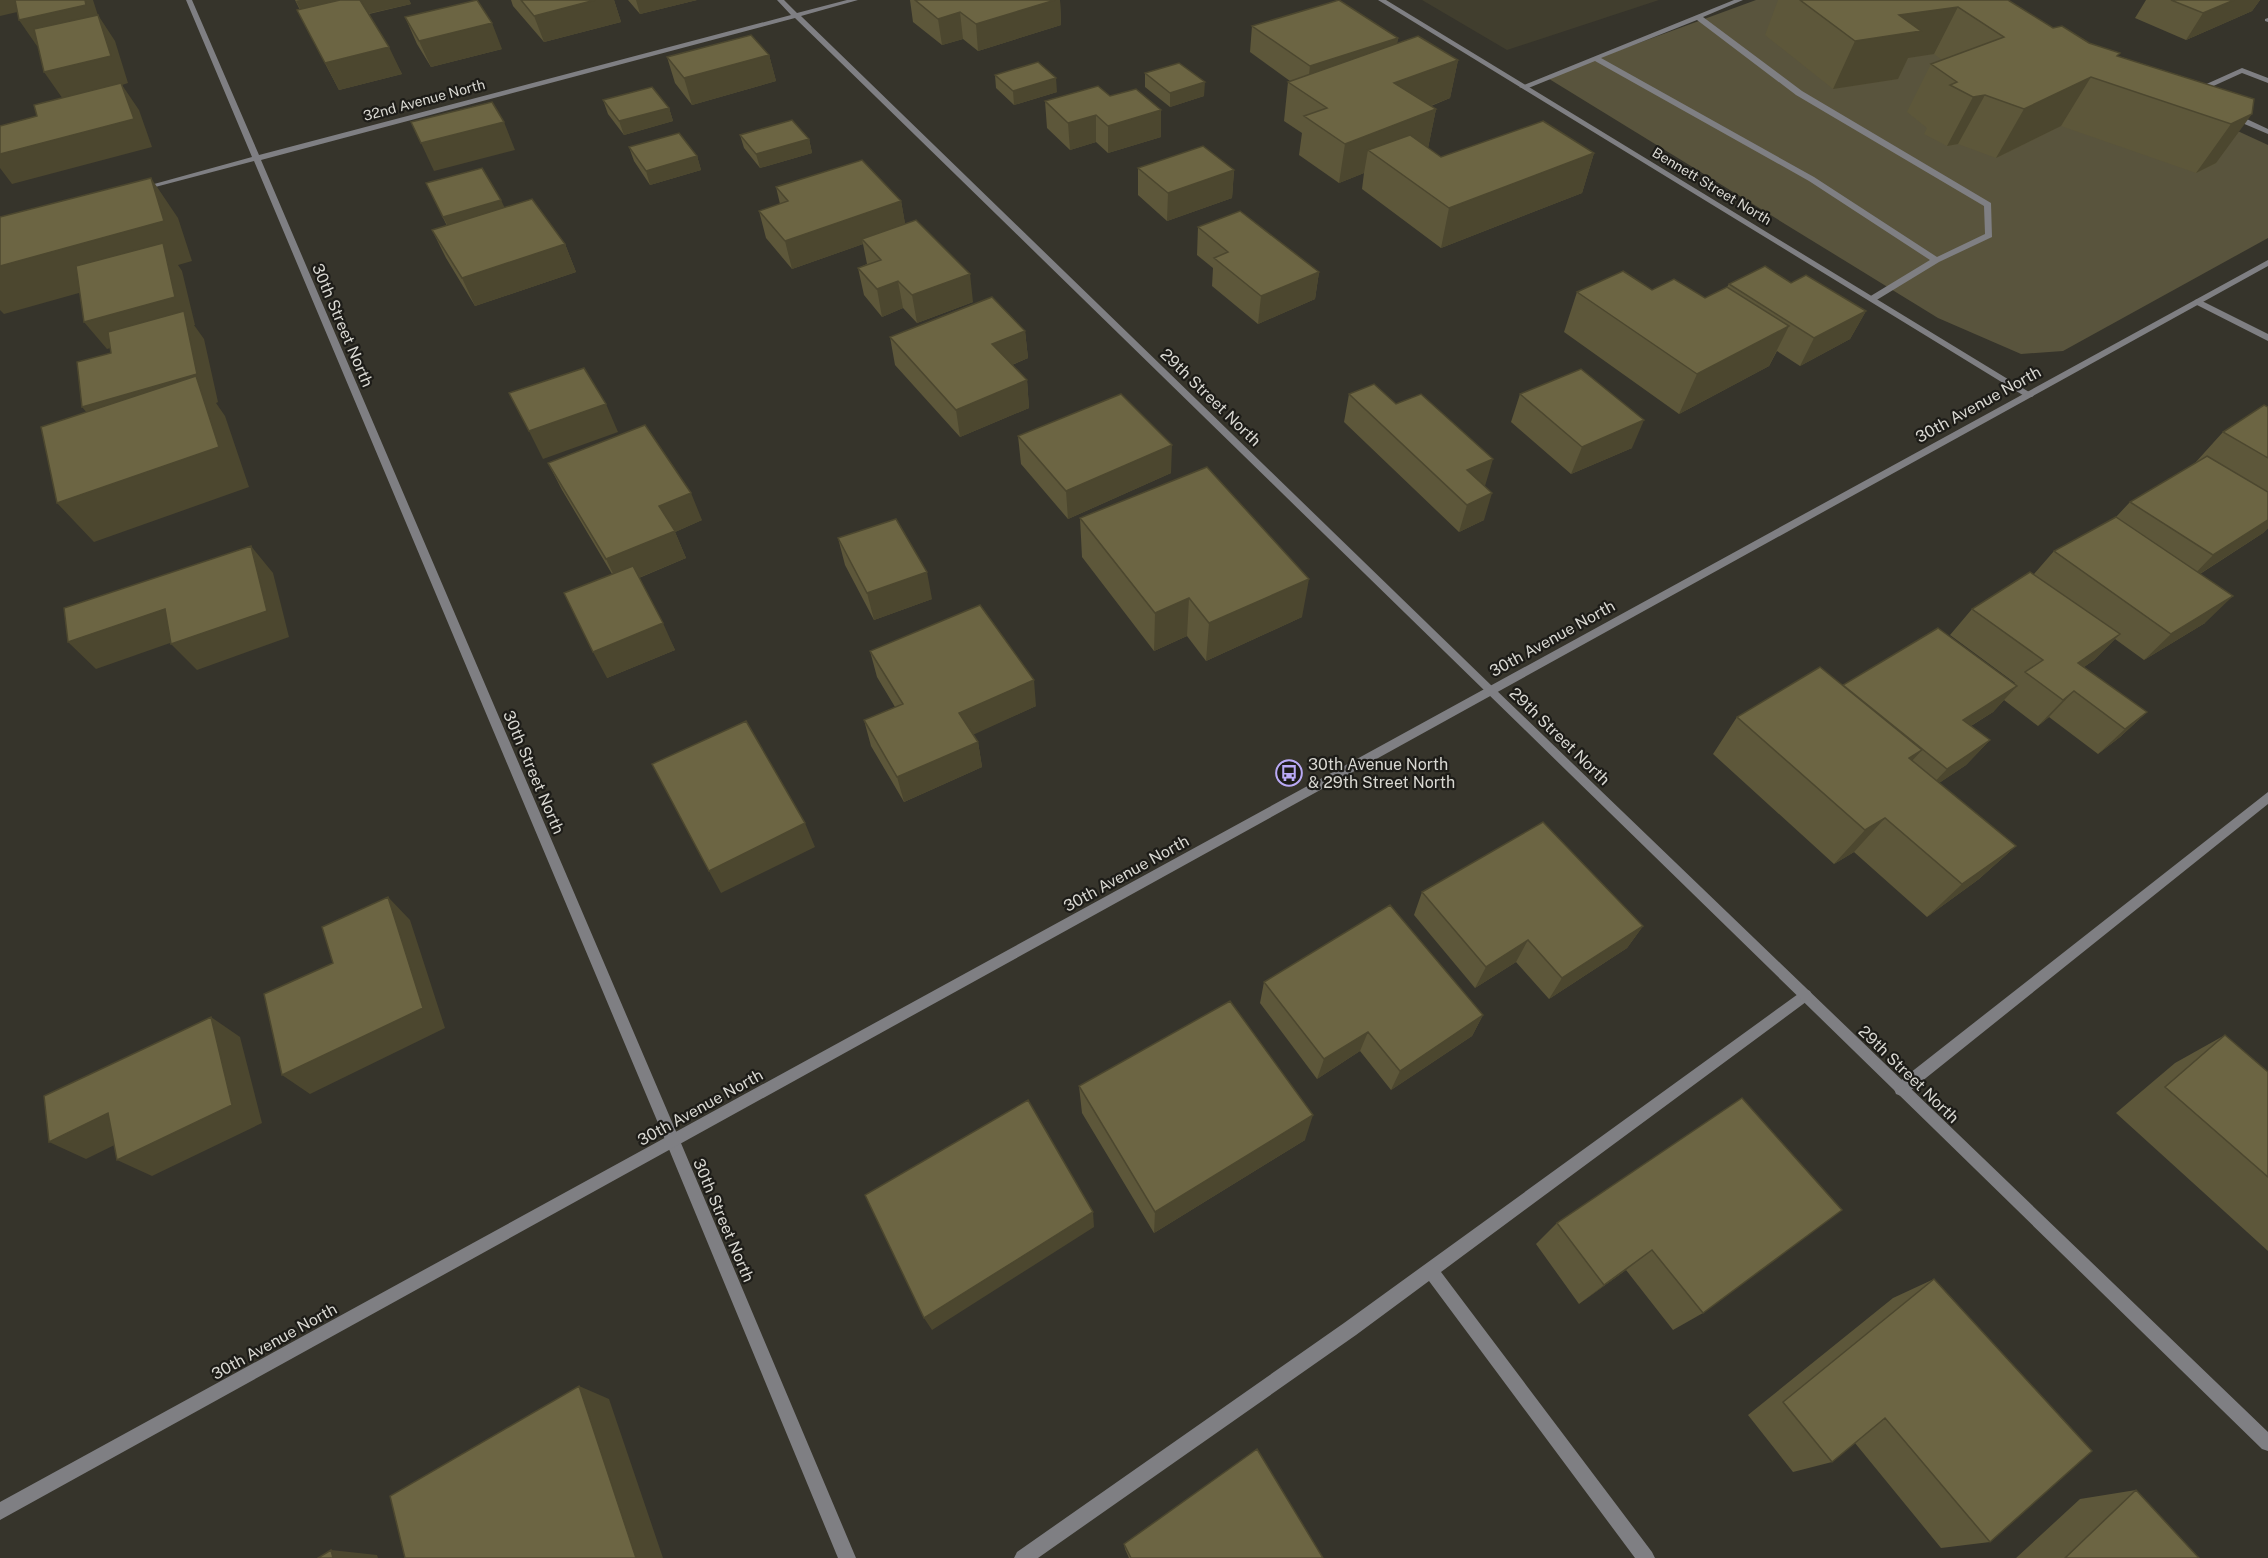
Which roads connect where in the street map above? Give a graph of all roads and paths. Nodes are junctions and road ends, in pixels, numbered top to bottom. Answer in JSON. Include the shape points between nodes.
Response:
{"nodes":[{"id":1,"x":189,"y":0,"type":"edge"},
{"id":2,"x":780,"y":0,"type":"edge"},
{"id":3,"x":855,"y":0,"type":"edge"},
{"id":4,"x":1381,"y":0,"type":"edge"},
{"id":5,"x":1740,"y":0,"type":"edge"},
{"id":6,"x":796,"y":16,"type":"junction"},
{"id":7,"x":1698,"y":17,"type":"junction"},
{"id":8,"x":1595,"y":58,"type":"junction"},
{"id":9,"x":2268,"y":81,"type":"edge"},
{"id":10,"x":1523,"y":87,"type":"junction"},
{"id":11,"x":2196,"y":100,"type":"edge"},
{"id":12,"x":2227,"y":114,"type":"edge"},
{"id":13,"x":2268,"y":132,"type":"edge"},
{"id":14,"x":255,"y":159,"type":"junction"},
{"id":15,"x":127,"y":193,"type":"edge"},
{"id":16,"x":1936,"y":260,"type":"junction"},
{"id":17,"x":2268,"y":263,"type":"edge"},
{"id":18,"x":1872,"y":299,"type":"junction"},
{"id":19,"x":2198,"y":302,"type":"junction"},
{"id":20,"x":2268,"y":338,"type":"edge"},
{"id":21,"x":2029,"y":394,"type":"junction"},
{"id":22,"x":1490,"y":691,"type":"junction"},
{"id":23,"x":2268,"y":797,"type":"edge"},
{"id":24,"x":1805,"y":995,"type":"junction"},
{"id":25,"x":1901,"y":1089,"type":"junction"},
{"id":26,"x":673,"y":1141,"type":"junction"},
{"id":27,"x":1430,"y":1270,"type":"junction"},
{"id":28,"x":2268,"y":1443,"type":"edge"},
{"id":29,"x":0,"y":1511,"type":"edge"},
{"id":30,"x":847,"y":1558,"type":"edge"},
{"id":31,"x":1023,"y":1558,"type":"edge"},
{"id":32,"x":1646,"y":1558,"type":"edge"}],
"edges":[{"from":1,"to":14,"type":"street","name":"30th Street North"},
{"from":2,"to":6,"type":"street","name":"29th Street North"},
{"from":3,"to":6,"type":"street","name":"32nd Avenue North"},
{"from":4,"to":10,"type":"street","name":"Bennett Street North"},
{"from":5,"to":7,"type":"street"},
{"from":6,"to":14,"type":"street","name":"32nd Avenue North"},
{"from":6,"to":22,"type":"street","name":"29th Street North"},
{"from":7,"to":8,"type":"street"},
{"from":7,"to":16,"type":"street","via":[[1799,93],[1988,205],[1989,235]]},
{"from":8,"to":10,"type":"street"},
{"from":8,"to":16,"type":"street","via":[[1820,186]]},
{"from":9,"to":11,"type":"street","via":[[2242,70],[2186,95]]},
{"from":10,"to":18,"type":"street","name":"Bennett Street North"},
{"from":12,"to":13,"type":"street"},
{"from":14,"to":15,"type":"street","name":"32nd Avenue North"},
{"from":14,"to":26,"type":"street","name":"30th Street North"},
{"from":16,"to":18,"type":"street"},
{"from":17,"to":19,"type":"street","name":"30th Avenue North"},
{"from":18,"to":21,"type":"street","name":"Bennett Street North"},
{"from":19,"to":20,"type":"street"},
{"from":19,"to":21,"type":"street","name":"30th Avenue North"},
{"from":21,"to":22,"type":"street","name":"30th Avenue North"},
{"from":22,"to":24,"type":"street","name":"29th Street North"},
{"from":22,"to":26,"type":"street","name":"30th Avenue North"},
{"from":23,"to":25,"type":"street"},
{"from":24,"to":25,"type":"street","name":"29th Street North"},
{"from":24,"to":27,"type":"street"},
{"from":25,"to":28,"type":"street","name":"29th Street North"},
{"from":26,"to":29,"type":"street","name":"30th Avenue North"},
{"from":26,"to":30,"type":"street","name":"30th Street North"},
{"from":27,"to":31,"type":"street"},
{"from":27,"to":32,"type":"street"}]}
